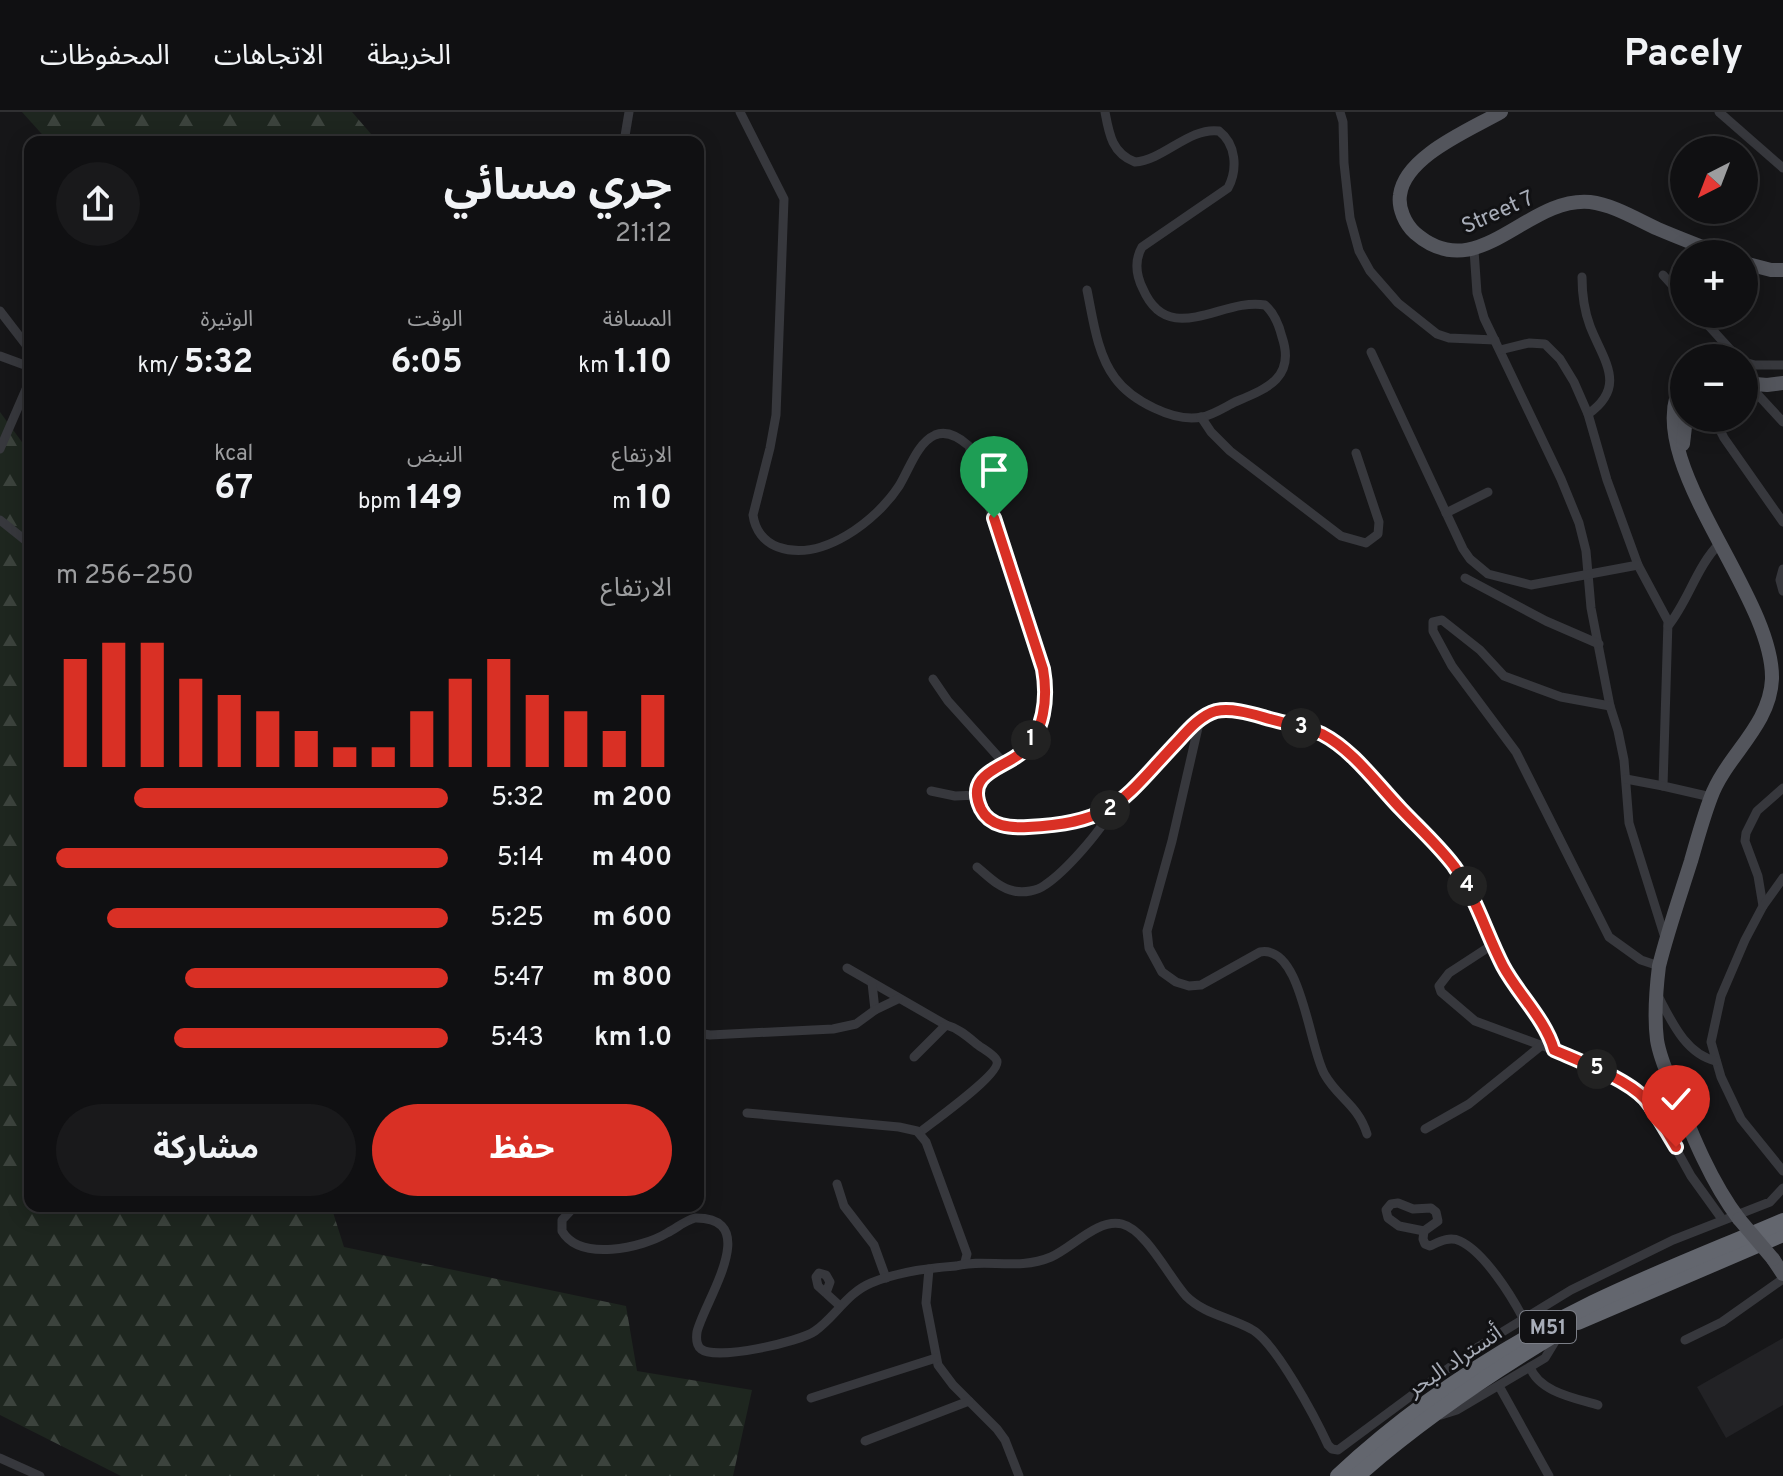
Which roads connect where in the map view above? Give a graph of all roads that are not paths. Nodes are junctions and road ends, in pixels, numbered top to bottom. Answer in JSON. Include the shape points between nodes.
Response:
{"nodes":[{"id":1,"x":629,"y":112,"type":"edge"},
{"id":2,"x":740,"y":112,"type":"edge"},
{"id":3,"x":1105,"y":112,"type":"edge"},
{"id":4,"x":1340,"y":112,"type":"edge"},
{"id":5,"x":1501,"y":112,"type":"edge"},
{"id":6,"x":1719,"y":112,"type":"edge"},
{"id":7,"x":625,"y":136,"type":"edge"},
{"id":8,"x":1783,"y":168,"type":"edge"},
{"id":9,"x":1689,"y":240,"type":"edge"},
{"id":10,"x":1474,"y":250,"type":"junction"},
{"id":11,"x":1758,"y":267,"type":"edge"},
{"id":12,"x":1783,"y":270,"type":"edge"},
{"id":13,"x":1663,"y":275,"type":"dead end"},
{"id":14,"x":1582,"y":277,"type":"dead end"},
{"id":15,"x":1670,"y":283,"type":"edge"},
{"id":16,"x":1087,"y":290,"type":"dead end"},
{"id":17,"x":0,"y":311,"type":"edge"},
{"id":18,"x":1711,"y":328,"type":"edge"},
{"id":19,"x":24,"y":342,"type":"edge"},
{"id":20,"x":1725,"y":344,"type":"edge"},
{"id":21,"x":1498,"y":345,"type":"junction"},
{"id":22,"x":1371,"y":352,"type":"dead end"},
{"id":23,"x":0,"y":356,"type":"edge"},
{"id":24,"x":24,"y":365,"type":"edge"},
{"id":25,"x":1758,"y":365,"type":"edge"},
{"id":26,"x":1783,"y":365,"type":"edge"},
{"id":27,"x":1758,"y":383,"type":"edge"},
{"id":28,"x":1783,"y":383,"type":"edge"},
{"id":29,"x":24,"y":394,"type":"edge"},
{"id":30,"x":1758,"y":396,"type":"edge"},
{"id":31,"x":1588,"y":414,"type":"junction"},
{"id":32,"x":1201,"y":417,"type":"junction"},
{"id":33,"x":1783,"y":422,"type":"edge"},
{"id":34,"x":1674,"y":432,"type":"edge"},
{"id":35,"x":1685,"y":432,"type":"edge"},
{"id":36,"x":1721,"y":432,"type":"edge"},
{"id":37,"x":0,"y":449,"type":"edge"},
{"id":38,"x":1356,"y":453,"type":"dead end"},
{"id":39,"x":1682,"y":460,"type":"junction"},
{"id":40,"x":1488,"y":492,"type":"dead end"},
{"id":41,"x":1446,"y":513,"type":"junction"},
{"id":42,"x":0,"y":520,"type":"edge"},
{"id":43,"x":1783,"y":522,"type":"edge"},
{"id":44,"x":24,"y":539,"type":"edge"},
{"id":45,"x":1720,"y":543,"type":"junction"},
{"id":46,"x":1638,"y":565,"type":"junction"},
{"id":47,"x":1783,"y":569,"type":"edge"},
{"id":48,"x":1589,"y":572,"type":"junction"},
{"id":49,"x":1465,"y":578,"type":"dead end"},
{"id":50,"x":1783,"y":591,"type":"edge"},
{"id":51,"x":1668,"y":626,"type":"junction"},
{"id":52,"x":1599,"y":644,"type":"junction"},
{"id":53,"x":933,"y":679,"type":"dead end"},
{"id":54,"x":1610,"y":706,"type":"junction"},
{"id":55,"x":1200,"y":719,"type":"junction"},
{"id":56,"x":1003,"y":762,"type":"junction"},
{"id":57,"x":1626,"y":779,"type":"junction"},
{"id":58,"x":1663,"y":786,"type":"junction"},
{"id":59,"x":1783,"y":788,"type":"edge"},
{"id":60,"x":931,"y":791,"type":"dead end"},
{"id":61,"x":978,"y":795,"type":"junction"},
{"id":62,"x":1711,"y":797,"type":"junction"},
{"id":63,"x":1112,"y":809,"type":"junction"},
{"id":64,"x":977,"y":867,"type":"dead end"},
{"id":65,"x":1783,"y":878,"type":"edge"},
{"id":66,"x":1763,"y":906,"type":"junction"},
{"id":67,"x":1666,"y":941,"type":"junction"},
{"id":68,"x":1492,"y":945,"type":"junction"},
{"id":69,"x":1659,"y":966,"type":"junction"},
{"id":70,"x":847,"y":968,"type":"dead end"},
{"id":71,"x":872,"y":983,"type":"junction"},
{"id":72,"x":1656,"y":993,"type":"junction"},
{"id":73,"x":898,"y":999,"type":"junction"},
{"id":74,"x":875,"y":1010,"type":"junction"},
{"id":75,"x":946,"y":1025,"type":"junction"},
{"id":76,"x":704,"y":1034,"type":"edge"},
{"id":77,"x":1542,"y":1045,"type":"junction"},
{"id":78,"x":1554,"y":1050,"type":"junction"},
{"id":79,"x":914,"y":1057,"type":"dead end"},
{"id":80,"x":1716,"y":1061,"type":"junction"},
{"id":81,"x":747,"y":1113,"type":"dead end"},
{"id":82,"x":1425,"y":1129,"type":"dead end"},
{"id":83,"x":919,"y":1133,"type":"junction"},
{"id":84,"x":1367,"y":1134,"type":"dead end"},
{"id":85,"x":1783,"y":1171,"type":"edge"},
{"id":86,"x":837,"y":1184,"type":"dead end"},
{"id":87,"x":1783,"y":1188,"type":"edge"},
{"id":88,"x":569,"y":1212,"type":"edge"},
{"id":89,"x":1732,"y":1217,"type":"junction"},
{"id":90,"x":1783,"y":1221,"type":"edge"},
{"id":91,"x":1424,"y":1231,"type":"junction"},
{"id":92,"x":1783,"y":1234,"type":"edge"},
{"id":93,"x":1783,"y":1243,"type":"edge"},
{"id":94,"x":1720,"y":1261,"type":"junction"},
{"id":95,"x":965,"y":1262,"type":"junction"},
{"id":96,"x":929,"y":1269,"type":"junction"},
{"id":97,"x":1783,"y":1277,"type":"edge"},
{"id":98,"x":886,"y":1278,"type":"junction"},
{"id":99,"x":1576,"y":1288,"type":"junction"},
{"id":100,"x":826,"y":1293,"type":"dead end"},
{"id":101,"x":1593,"y":1303,"type":"junction"},
{"id":102,"x":840,"y":1306,"type":"junction"},
{"id":103,"x":1575,"y":1312,"type":"junction"},
{"id":104,"x":1523,"y":1318,"type":"junction"},
{"id":105,"x":1562,"y":1330,"type":"junction"},
{"id":106,"x":1685,"y":1340,"type":"dead end"},
{"id":107,"x":936,"y":1358,"type":"junction"},
{"id":108,"x":1530,"y":1367,"type":"junction"},
{"id":109,"x":1499,"y":1386,"type":"junction"},
{"id":110,"x":1416,"y":1394,"type":"junction"},
{"id":111,"x":811,"y":1398,"type":"dead end"},
{"id":112,"x":969,"y":1401,"type":"junction"},
{"id":113,"x":1598,"y":1405,"type":"dead end"},
{"id":114,"x":1412,"y":1415,"type":"junction"},
{"id":115,"x":1433,"y":1415,"type":"junction"},
{"id":116,"x":865,"y":1441,"type":"dead end"},
{"id":117,"x":0,"y":1458,"type":"edge"},
{"id":118,"x":40,"y":1476,"type":"edge"},
{"id":119,"x":1019,"y":1476,"type":"edge"},
{"id":120,"x":1338,"y":1476,"type":"edge"},
{"id":121,"x":1357,"y":1476,"type":"edge"},
{"id":122,"x":1549,"y":1476,"type":"edge"}],
"edges":[{"from":1,"to":7,"type":"street"},
{"from":2,"to":56,"type":"street","via":[[784,199],[776,415],[754,525],[777,547],[819,547],[880,509],[935,435],[949,434],[969,446],[1046,682],[1046,704],[1034,736],[1022,752]]},
{"from":3,"to":32,"type":"street","via":[[1114,145],[1135,162],[1207,131],[1219,131],[1230,143],[1234,171],[1228,188],[1148,242],[1137,262],[1146,296],[1168,316],[1194,318],[1254,303],[1268,307],[1278,326],[1286,354],[1277,380]]},
{"from":4,"to":21,"type":"street","via":[[1350,218],[1370,271],[1398,303],[1437,334]]},
{"from":5,"to":10,"type":"main road","name":"Street 7","via":[[1425,156],[1403,182],[1399,197],[1412,231],[1429,244]]},
{"from":6,"to":8,"type":"street"},
{"from":9,"to":10,"type":"main road","name":"Street 7","via":[[1590,202],[1546,213]]},
{"from":10,"to":21,"type":"street","via":[[1477,293]]},
{"from":11,"to":12,"type":"main road"},
{"from":13,"to":15,"type":"street"},
{"from":14,"to":31,"type":"street","via":[[1584,306],[1611,381],[1602,404]]},
{"from":16,"to":32,"type":"street","via":[[1102,352],[1118,382],[1148,406]]},
{"from":17,"to":19,"type":"street"},
{"from":18,"to":20,"type":"street"},
{"from":21,"to":31,"type":"street","via":[[1548,345]]},
{"from":21,"to":48,"type":"street","via":[[1579,523]]},
{"from":22,"to":41,"type":"street"},
{"from":23,"to":24,"type":"street"},
{"from":25,"to":26,"type":"street"},
{"from":27,"to":28,"type":"main road"},
{"from":29,"to":37,"type":"street"},
{"from":30,"to":33,"type":"street"},
{"from":31,"to":46,"type":"street"},
{"from":32,"to":38,"type":"street","via":[[1230,451],[1341,536],[1366,543],[1378,534],[1379,522]]},
{"from":34,"to":39,"type":"main road"},
{"from":35,"to":39,"type":"main road"},
{"from":36,"to":43,"type":"street"},
{"from":39,"to":45,"type":"main road"},
{"from":40,"to":41,"type":"street"},
{"from":41,"to":48,"type":"street","via":[[1470,559],[1488,574],[1531,585]]},
{"from":42,"to":44,"type":"street"},
{"from":45,"to":51,"type":"street"},
{"from":45,"to":62,"type":"main road","via":[[1761,625],[1772,681],[1756,727]]},
{"from":46,"to":48,"type":"street"},
{"from":46,"to":51,"type":"street"},
{"from":47,"to":50,"type":"street"},
{"from":48,"to":52,"type":"street"},
{"from":49,"to":52,"type":"street"},
{"from":51,"to":58,"type":"street"},
{"from":52,"to":54,"type":"street"},
{"from":53,"to":56,"type":"street"},
{"from":54,"to":57,"type":"street"},
{"from":54,"to":69,"type":"street","via":[[1561,697],[1504,676],[1442,620],[1433,622],[1452,666],[1516,752],[1609,937]]},
{"from":55,"to":63,"type":"street"},
{"from":55,"to":68,"type":"street","via":[[1215,711],[1245,712],[1321,734],[1337,745],[1442,850],[1464,881]]},
{"from":55,"to":84,"type":"street","via":[[1147,931],[1152,956],[1169,978],[1195,986],[1260,952],[1275,955],[1301,993],[1323,1072],[1356,1110]]},
{"from":56,"to":61,"type":"street","via":[[985,775]]},
{"from":57,"to":58,"type":"street"},
{"from":57,"to":67,"type":"street","via":[[1632,837]]},
{"from":58,"to":62,"type":"street"},
{"from":59,"to":66,"type":"street","via":[[1757,811],[1746,833]]},
{"from":60,"to":61,"type":"street"},
{"from":61,"to":63,"type":"street","via":[[981,810],[991,821],[1011,828],[1073,822]]},
{"from":62,"to":67,"type":"main road"},
{"from":63,"to":64,"type":"street","via":[[1103,826],[1043,887],[1001,887]]},
{"from":65,"to":66,"type":"street"},
{"from":66,"to":80,"type":"street","via":[[1721,996],[1712,1035]]},
{"from":67,"to":69,"type":"main road"},
{"from":68,"to":77,"type":"street","via":[[1449,973],[1439,988],[1475,1021]]},
{"from":68,"to":78,"type":"street"},
{"from":69,"to":72,"type":"main road"},
{"from":70,"to":71,"type":"street"},
{"from":71,"to":73,"type":"street"},
{"from":71,"to":74,"type":"street"},
{"from":72,"to":80,"type":"street","via":[[1694,1052]]},
{"from":72,"to":89,"type":"main road","via":[[1661,1059]]},
{"from":73,"to":74,"type":"street"},
{"from":73,"to":75,"type":"street"},
{"from":74,"to":76,"type":"street","via":[[856,1024],[833,1029]]},
{"from":75,"to":79,"type":"street"},
{"from":75,"to":83,"type":"street","via":[[995,1058],[997,1066]]},
{"from":77,"to":78,"type":"street"},
{"from":77,"to":82,"type":"street","via":[[1469,1104]]},
{"from":78,"to":89,"type":"street","via":[[1643,1097],[1691,1176]]},
{"from":80,"to":85,"type":"street","via":[[1741,1119]]},
{"from":81,"to":83,"type":"street"},
{"from":83,"to":95,"type":"street","via":[[967,1254]]},
{"from":86,"to":98,"type":"street","via":[[844,1206],[874,1245]]},
{"from":87,"to":89,"type":"street","via":[[1770,1202]]},
{"from":88,"to":102,"type":"street","via":[[562,1220],[562,1231],[586,1248],[642,1244],[695,1218],[712,1220],[724,1229],[726,1261],[697,1332],[705,1352],[803,1337],[818,1330]]},
{"from":89,"to":97,"type":"main road","bridge":true,"via":[[1773,1259]]},
{"from":89,"to":99,"type":"street"},
{"from":90,"to":101,"type":"highway","name":"أتستراد البحر","number":"M51"},
{"from":91,"to":91,"type":"street","via":[[1438,1221],[1431,1208],[1398,1203],[1387,1207],[1391,1222]]},
{"from":91,"to":104,"type":"street","via":[[1430,1246],[1461,1241],[1508,1290]]},
{"from":92,"to":94,"type":"highway","name":"أتستراد البحر","number":"M51"},
{"from":93,"to":94,"type":"highway"},
{"from":94,"to":105,"type":"highway","name":"أتستراد البحر","number":"M51"},
{"from":95,"to":96,"type":"street"},
{"from":95,"to":110,"type":"street","via":[[1041,1260],[1097,1229],[1123,1224],[1140,1235],[1189,1298],[1261,1337],[1332,1449],[1338,1450]]},
{"from":96,"to":98,"type":"street"},
{"from":96,"to":107,"type":"street","via":[[926,1303]]},
{"from":97,"to":106,"type":"street","via":[[1722,1322]]},
{"from":98,"to":102,"type":"street","via":[[860,1289]]},
{"from":99,"to":101,"type":"street"},
{"from":99,"to":103,"type":"street"},
{"from":99,"to":104,"type":"street"},
{"from":100,"to":102,"type":"street"},
{"from":101,"to":103,"type":"highway","name":"أتستراد البحر","number":"M51"},
{"from":103,"to":114,"type":"highway","name":"أتستراد البحر","number":"M51","via":[[1487,1361]]},
{"from":104,"to":110,"type":"street"},
{"from":105,"to":108,"type":"street","via":[[1545,1358]]},
{"from":105,"to":115,"type":"highway","name":"أتستراد البحر","number":"M51"},
{"from":107,"to":111,"type":"street"},
{"from":107,"to":112,"type":"street","via":[[944,1375]]},
{"from":108,"to":109,"type":"street"},
{"from":108,"to":113,"type":"street","via":[[1545,1387]]},
{"from":109,"to":115,"type":"street","via":[[1457,1410]]},
{"from":109,"to":122,"type":"street"},
{"from":110,"to":114,"type":"street"},
{"from":112,"to":116,"type":"street"},
{"from":112,"to":119,"type":"street","via":[[1005,1440]]},
{"from":114,"to":120,"type":"highway","name":"أتستراد البحر","number":"M51"},
{"from":115,"to":121,"type":"highway","name":"أتستراد البحر","number":"M51"},
{"from":117,"to":118,"type":"street"}]}
